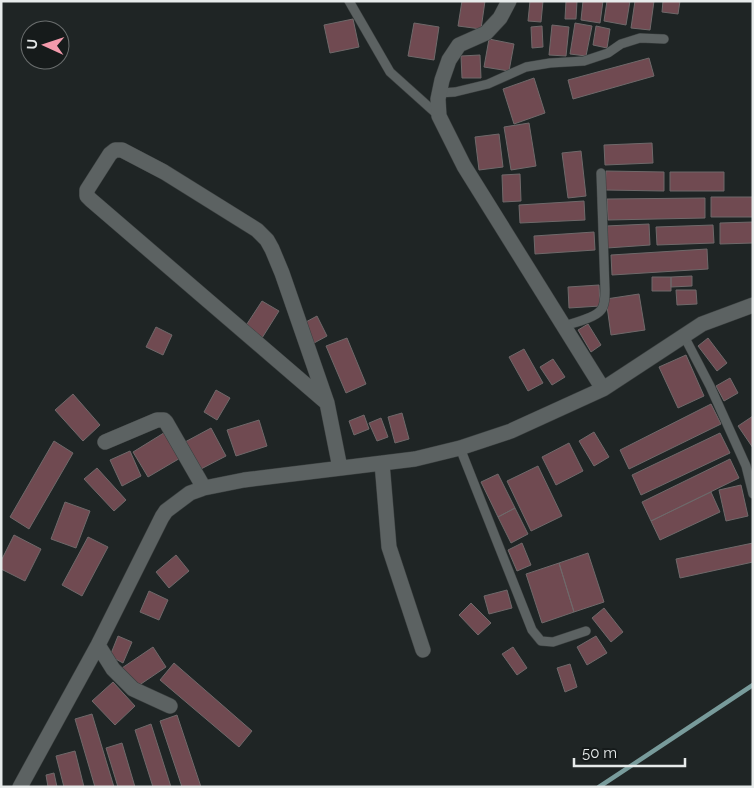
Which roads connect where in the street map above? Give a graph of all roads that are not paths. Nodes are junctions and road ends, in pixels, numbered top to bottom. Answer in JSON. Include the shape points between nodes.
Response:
{"nodes":[{"id":1,"x":349,"y":1,"type":"edge"},
{"id":2,"x":509,"y":1,"type":"edge"},
{"id":3,"x":664,"y":39,"type":"dead end"},
{"id":4,"x":440,"y":93,"type":"junction"},
{"id":5,"x":439,"y":116,"type":"junction"},
{"id":6,"x":601,"y":173,"type":"dead end"},
{"id":7,"x":753,"y":305,"type":"edge"},
{"id":8,"x":564,"y":326,"type":"junction"},
{"id":9,"x":684,"y":336,"type":"junction"},
{"id":10,"x":603,"y":389,"type":"junction"},
{"id":11,"x":327,"y":403,"type":"junction"},
{"id":12,"x":105,"y":442,"type":"dead end"},
{"id":13,"x":460,"y":448,"type":"junction"},
{"id":14,"x":382,"y":463,"type":"junction"},
{"id":15,"x":340,"y":468,"type":"junction"},
{"id":16,"x":204,"y":488,"type":"junction"},
{"id":17,"x":753,"y":494,"type":"edge"},
{"id":18,"x":586,"y":631,"type":"dead end"},
{"id":19,"x":98,"y":645,"type":"junction"},
{"id":20,"x":423,"y":650,"type":"dead end"},
{"id":21,"x":170,"y":706,"type":"dead end"},
{"id":22,"x":20,"y":787,"type":"edge"}],
"edges":[{"from":1,"to":5,"type":"lane","via":[[390,72]]},
{"from":2,"to":4,"type":"street","via":[[500,18],[486,33],[459,45],[449,60]]},
{"from":3,"to":4,"type":"lane","via":[[640,38],[584,61],[526,67],[488,84]]},
{"from":4,"to":5,"type":"street"},
{"from":5,"to":8,"type":"street","via":[[464,166]]},
{"from":6,"to":8,"type":"lane","via":[[604,301],[596,315]]},
{"from":7,"to":9,"type":"street","via":[[702,324]]},
{"from":8,"to":10,"type":"street"},
{"from":9,"to":10,"type":"street"},
{"from":9,"to":17,"type":"lane","via":[[746,466]]},
{"from":10,"to":13,"type":"street","via":[[511,431]]},
{"from":11,"to":11,"type":"street","via":[[282,273],[267,240],[257,230],[164,172],[122,150],[110,154],[87,190],[90,200]]},
{"from":11,"to":15,"type":"street"},
{"from":12,"to":16,"type":"street","via":[[164,420]]},
{"from":13,"to":14,"type":"street"},
{"from":13,"to":18,"type":"lane","via":[[532,630],[541,641],[553,642]]},
{"from":14,"to":15,"type":"street"},
{"from":14,"to":20,"type":"street","via":[[389,547]]},
{"from":15,"to":16,"type":"street"},
{"from":16,"to":19,"type":"street","via":[[190,493],[166,511]]},
{"from":19,"to":21,"type":"street","via":[[113,669],[133,689]]},
{"from":19,"to":22,"type":"street"}]}
